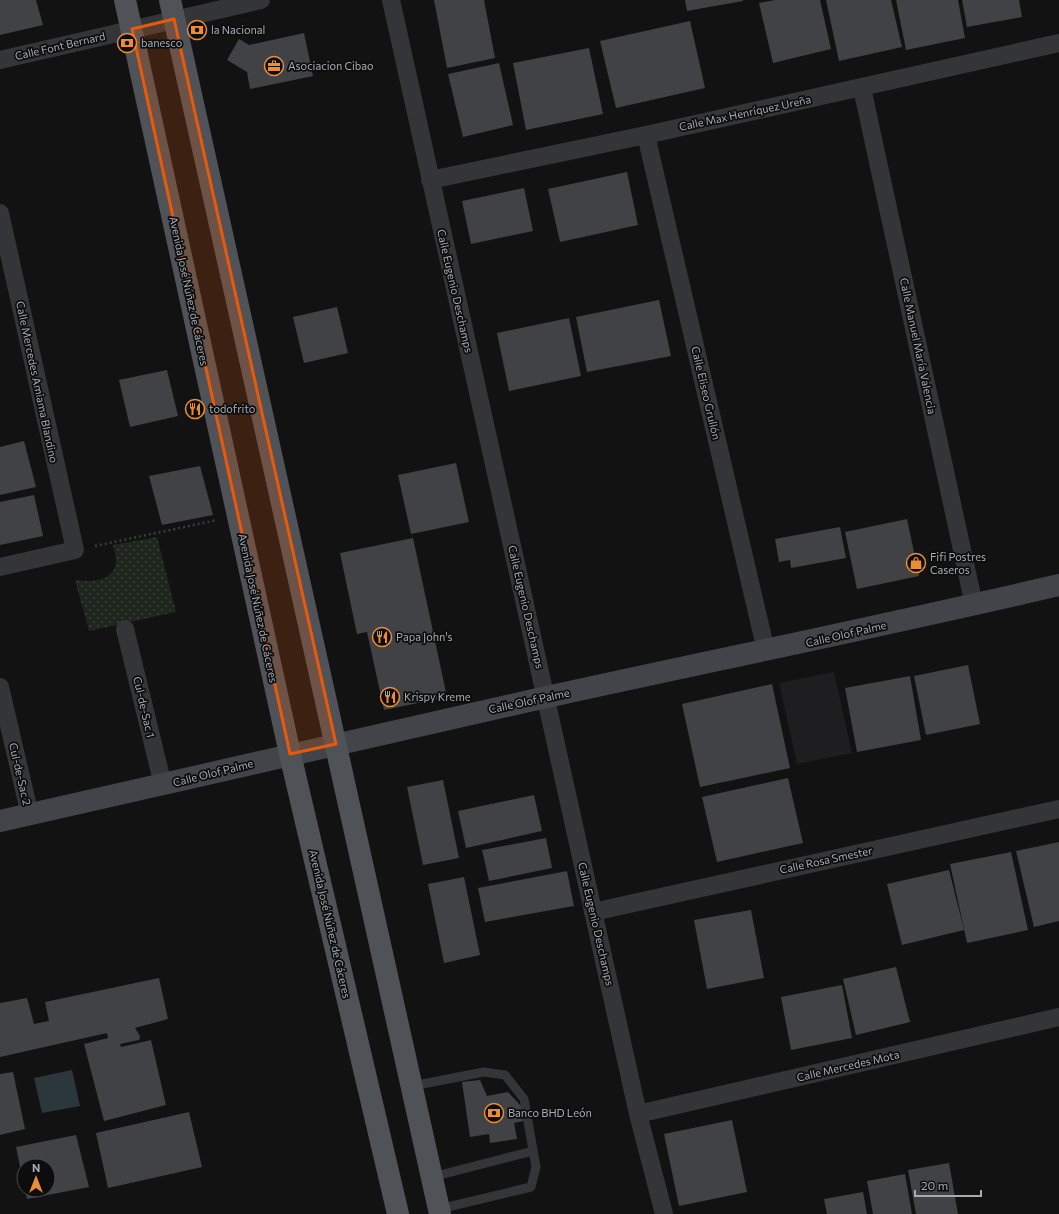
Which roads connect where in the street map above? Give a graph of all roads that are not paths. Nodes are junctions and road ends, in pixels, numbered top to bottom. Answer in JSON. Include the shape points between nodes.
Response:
{"nodes":[{"id":1,"x":125,"y":0,"type":"edge"},
{"id":2,"x":261,"y":0,"type":"edge"},
{"id":3,"x":390,"y":0,"type":"edge"},
{"id":4,"x":172,"y":10,"type":"edge"},
{"id":5,"x":132,"y":29,"type":"junction"},
{"id":6,"x":1059,"y":43,"type":"edge"},
{"id":7,"x":0,"y":60,"type":"edge"},
{"id":8,"x":862,"y":88,"type":"junction"},
{"id":9,"x":646,"y":135,"type":"junction"},
{"id":10,"x":430,"y":180,"type":"junction"},
{"id":11,"x":0,"y":213,"type":"edge"},
{"id":12,"x":0,"y":567,"type":"edge"},
{"id":13,"x":1059,"y":585,"type":"edge"},
{"id":14,"x":974,"y":605,"type":"junction"},
{"id":15,"x":125,"y":629,"type":"dead end"},
{"id":16,"x":766,"y":651,"type":"junction"},
{"id":17,"x":0,"y":687,"type":"edge"},
{"id":18,"x":546,"y":697,"type":"junction"},
{"id":19,"x":336,"y":744,"type":"junction"},
{"id":20,"x":290,"y":754,"type":"junction"},
{"id":21,"x":163,"y":785,"type":"junction"},
{"id":22,"x":1059,"y":809,"type":"edge"},
{"id":23,"x":30,"y":815,"type":"junction"},
{"id":24,"x":0,"y":821,"type":"edge"},
{"id":25,"x":593,"y":912,"type":"junction"},
{"id":26,"x":1059,"y":1017,"type":"edge"},
{"id":27,"x":412,"y":1086,"type":"junction"},
{"id":28,"x":638,"y":1114,"type":"junction"},
{"id":29,"x":533,"y":1151,"type":"junction"},
{"id":30,"x":432,"y":1177,"type":"junction"},
{"id":31,"x":440,"y":1212,"type":"edge"},
{"id":32,"x":398,"y":1214,"type":"edge"},
{"id":33,"x":664,"y":1214,"type":"edge"}],
"edges":[{"from":1,"to":5,"type":"main road","name":"Avenida José Núñez de Cáceres"},
{"from":2,"to":4,"type":"street","name":"Calle Font Bernard"},
{"from":3,"to":10,"type":"street","name":"Calle Eugenio Deschamps"},
{"from":4,"to":5,"type":"street","name":"Calle Font Bernard"},
{"from":4,"to":19,"type":"main road"},
{"from":5,"to":7,"type":"street","name":"Calle Font Bernard"},
{"from":5,"to":20,"type":"main road","name":"Avenida José Núñez de Cáceres"},
{"from":6,"to":8,"type":"street","name":"Calle Max Henríquez Ureña"},
{"from":8,"to":9,"type":"street","name":"Calle Max Henríquez Ureña"},
{"from":8,"to":14,"type":"street","name":"Calle Manuel María Valencia"},
{"from":9,"to":10,"type":"street","name":"Calle Max Henríquez Ureña"},
{"from":9,"to":16,"type":"street","name":"Calle Eliseo Grullón"},
{"from":10,"to":18,"type":"street","name":"Calle Eugenio Deschamps"},
{"from":11,"to":12,"type":"street","name":"Calle Mercedes Amiama Blandino","via":[[75,550]]},
{"from":13,"to":14,"type":"street","name":"Calle Olof Palme"},
{"from":14,"to":16,"type":"street","name":"Calle Olof Palme"},
{"from":15,"to":21,"type":"street","name":"Cul-de-Sac 1"},
{"from":16,"to":18,"type":"street","name":"Calle Olof Palme"},
{"from":17,"to":23,"type":"street","name":"Cul-de-Sac 2"},
{"from":18,"to":19,"type":"street","name":"Calle Olof Palme"},
{"from":18,"to":25,"type":"street","name":"Calle Eugenio Deschamps"},
{"from":19,"to":20,"type":"street","name":"Calle Olof Palme"},
{"from":19,"to":27,"type":"main road"},
{"from":20,"to":21,"type":"street","name":"Calle Olof Palme"},
{"from":20,"to":32,"type":"main road","name":"Avenida José Núñez de Cáceres"},
{"from":21,"to":23,"type":"street","name":"Calle Olof Palme"},
{"from":22,"to":25,"type":"street","name":"Calle Rosa Smester"},
{"from":23,"to":24,"type":"street","name":"Calle Olof Palme"},
{"from":25,"to":28,"type":"street","name":"Calle Eugenio Deschamps"},
{"from":26,"to":28,"type":"street","name":"Calle Mercedes Mota"},
{"from":27,"to":29,"type":"lane","via":[[484,1072],[505,1075],[524,1099]]},
{"from":27,"to":30,"type":"main road"},
{"from":28,"to":33,"type":"street","name":"Calle Eugenio Deschamps"},
{"from":29,"to":30,"type":"lane"},
{"from":29,"to":31,"type":"lane","via":[[536,1167],[531,1187]]},
{"from":30,"to":31,"type":"main road"}]}
